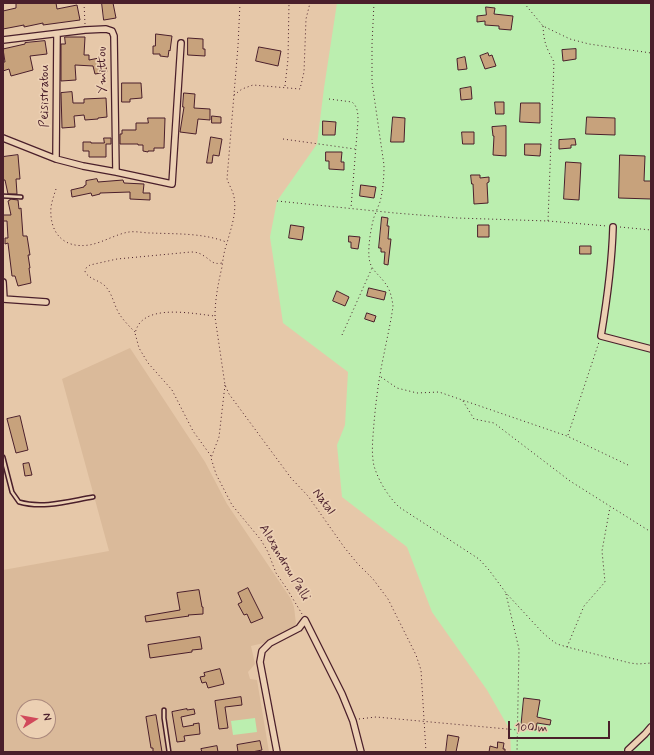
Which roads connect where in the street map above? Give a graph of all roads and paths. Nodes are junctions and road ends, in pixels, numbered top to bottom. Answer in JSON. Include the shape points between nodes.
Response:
{"nodes":[{"id":1,"x":84,"y":3,"type":"edge"},
{"id":2,"x":240,"y":3,"type":"edge"},
{"id":3,"x":289,"y":3,"type":"edge"},
{"id":4,"x":310,"y":3,"type":"edge"},
{"id":5,"x":374,"y":3,"type":"edge"},
{"id":6,"x":524,"y":3,"type":"edge"},
{"id":7,"x":543,"y":26,"type":"junction"},
{"id":8,"x":85,"y":30,"type":"junction"},
{"id":9,"x":57,"y":34,"type":"junction"},
{"id":10,"x":3,"y":40,"type":"edge"},
{"id":11,"x":180,"y":43,"type":"dead end"},
{"id":12,"x":651,"y":53,"type":"edge"},
{"id":13,"x":285,"y":87,"type":"junction"},
{"id":14,"x":234,"y":96,"type":"junction"},
{"id":15,"x":329,"y":99,"type":"dead end"},
{"id":16,"x":3,"y":138,"type":"edge"},
{"id":17,"x":283,"y":139,"type":"dead end"},
{"id":18,"x":355,"y":149,"type":"junction"},
{"id":19,"x":56,"y":159,"type":"junction"},
{"id":20,"x":116,"y":172,"type":"junction"},
{"id":21,"x":56,"y":189,"type":"dead end"},
{"id":22,"x":3,"y":196,"type":"edge"},
{"id":23,"x":21,"y":197,"type":"dead end"},
{"id":24,"x":277,"y":201,"type":"dead end"},
{"id":25,"x":350,"y":209,"type":"junction"},
{"id":26,"x":377,"y":211,"type":"junction"},
{"id":27,"x":548,"y":221,"type":"junction"},
{"id":28,"x":612,"y":227,"type":"junction"},
{"id":29,"x":651,"y":230,"type":"edge"},
{"id":30,"x":227,"y":242,"type":"junction"},
{"id":31,"x":222,"y":263,"type":"junction"},
{"id":32,"x":372,"y":268,"type":"junction"},
{"id":33,"x":3,"y":282,"type":"edge"},
{"id":34,"x":4,"y":299,"type":"edge"},
{"id":35,"x":46,"y":302,"type":"dead end"},
{"id":36,"x":215,"y":316,"type":"junction"},
{"id":37,"x":135,"y":333,"type":"junction"},
{"id":38,"x":342,"y":335,"type":"dead end"},
{"id":39,"x":601,"y":336,"type":"junction"},
{"id":40,"x":651,"y":349,"type":"edge"},
{"id":41,"x":380,"y":377,"type":"junction"},
{"id":42,"x":225,"y":384,"type":"junction"},
{"id":43,"x":462,"y":400,"type":"junction"},
{"id":44,"x":568,"y":436,"type":"junction"},
{"id":45,"x":3,"y":457,"type":"edge"},
{"id":46,"x":212,"y":458,"type":"junction"},
{"id":47,"x":628,"y":466,"type":"dead end"},
{"id":48,"x":93,"y":497,"type":"dead end"},
{"id":49,"x":610,"y":506,"type":"junction"},
{"id":50,"x":651,"y":532,"type":"edge"},
{"id":51,"x":506,"y":593,"type":"junction"},
{"id":52,"x":305,"y":620,"type":"junction"},
{"id":53,"x":567,"y":647,"type":"junction"},
{"id":54,"x":651,"y":663,"type":"edge"},
{"id":55,"x":164,"y":710,"type":"dead end"},
{"id":56,"x":353,"y":721,"type":"junction"},
{"id":57,"x":424,"y":722,"type":"junction"},
{"id":58,"x":651,"y":727,"type":"edge"},
{"id":59,"x":518,"y":730,"type":"junction"},
{"id":60,"x":170,"y":752,"type":"edge"},
{"id":61,"x":277,"y":752,"type":"edge"},
{"id":62,"x":361,"y":752,"type":"edge"},
{"id":63,"x":426,"y":752,"type":"edge"},
{"id":64,"x":517,"y":752,"type":"edge"},
{"id":65,"x":628,"y":752,"type":"edge"}],
"edges":[{"from":1,"to":8,"type":"path"},
{"from":2,"to":14,"type":"path","name":"Natal"},
{"from":3,"to":13,"type":"path"},
{"from":4,"to":13,"type":"path","via":[[306,20],[304,72],[300,89]]},
{"from":5,"to":26,"type":"path","via":[[372,82],[384,171],[383,189]]},
{"from":6,"to":7,"type":"path"},
{"from":7,"to":12,"type":"path","via":[[570,39],[589,44]]},
{"from":7,"to":27,"type":"path","via":[[546,48],[554,62]]},
{"from":8,"to":9,"type":"street","name":"Ymittou"},
{"from":8,"to":20,"type":"street","name":"Ymittou","via":[[106,29],[112,31],[114,36]]},
{"from":9,"to":10,"type":"street","name":"Ymittou"},
{"from":9,"to":19,"type":"street","name":"Peisistratou"},
{"from":11,"to":20,"type":"street","via":[[172,184]]},
{"from":13,"to":14,"type":"path","via":[[253,85],[242,89]]},
{"from":14,"to":30,"type":"path","name":"Natal","via":[[227,179],[234,196],[234,215]]},
{"from":15,"to":18,"type":"path","via":[[350,101],[355,104],[358,116]]},
{"from":16,"to":19,"type":"street"},
{"from":17,"to":18,"type":"path"},
{"from":18,"to":25,"type":"path"},
{"from":19,"to":20,"type":"street"},
{"from":21,"to":30,"type":"path","via":[[51,206],[54,229],[62,240],[70,244],[89,245],[130,232],[201,236]]},
{"from":22,"to":23,"type":"lane"},
{"from":24,"to":25,"type":"path"},
{"from":25,"to":26,"type":"path"},
{"from":26,"to":27,"type":"path","via":[[457,218]]},
{"from":26,"to":32,"type":"path","via":[[370,243],[369,257]]},
{"from":27,"to":28,"type":"path"},
{"from":28,"to":29,"type":"path"},
{"from":28,"to":39,"type":"street","via":[[608,290]]},
{"from":30,"to":31,"type":"path","name":"Natal"},
{"from":31,"to":36,"type":"path","name":"Natal"},
{"from":31,"to":37,"type":"path","via":[[217,264],[199,253],[191,252],[117,259],[86,268],[88,276],[109,291],[120,316]]},
{"from":32,"to":38,"type":"path"},
{"from":32,"to":41,"type":"path","via":[[385,282],[393,306]]},
{"from":33,"to":34,"type":"street"},
{"from":34,"to":35,"type":"street"},
{"from":36,"to":37,"type":"path","via":[[162,313],[140,323]]},
{"from":36,"to":42,"type":"path","name":"Natal"},
{"from":37,"to":46,"type":"path","name":"Alexandrou Palli","via":[[139,348],[148,363],[172,390],[193,431]]},
{"from":39,"to":40,"type":"street"},
{"from":39,"to":44,"type":"path"},
{"from":41,"to":43,"type":"path","via":[[397,388],[417,392],[439,392]]},
{"from":41,"to":51,"type":"path","via":[[372,444],[376,471],[383,486],[399,507],[478,558]]},
{"from":42,"to":46,"type":"path","via":[[219,437]]},
{"from":42,"to":57,"type":"path","name":"Natal","via":[[291,478],[308,496],[357,564],[373,579],[388,599],[421,670]]},
{"from":43,"to":44,"type":"path"},
{"from":43,"to":49,"type":"path","via":[[474,419],[494,423],[570,481]]},
{"from":44,"to":47,"type":"path"},
{"from":45,"to":48,"type":"lane","via":[[12,492],[19,502],[30,505],[51,504]]},
{"from":46,"to":52,"type":"path","name":"Alexandrou Palli","via":[[216,474],[232,505],[261,540],[276,573]]},
{"from":49,"to":50,"type":"path"},
{"from":49,"to":53,"type":"path","via":[[602,551],[605,582],[584,606]]},
{"from":51,"to":53,"type":"path","via":[[542,632],[558,644]]},
{"from":51,"to":59,"type":"path","via":[[519,648]]},
{"from":52,"to":56,"type":"street","name":"Alexandrou Palli"},
{"from":52,"to":61,"type":"street","via":[[299,628],[270,643],[262,651],[260,662]]},
{"from":53,"to":54,"type":"path","via":[[630,663]]},
{"from":55,"to":60,"type":"lane"},
{"from":56,"to":57,"type":"path","via":[[376,718]]},
{"from":56,"to":62,"type":"street","name":"Alexandrou Palli"},
{"from":57,"to":59,"type":"path"},
{"from":57,"to":63,"type":"path","name":"Natal"},
{"from":58,"to":65,"type":"street"},
{"from":59,"to":64,"type":"path"}]}
